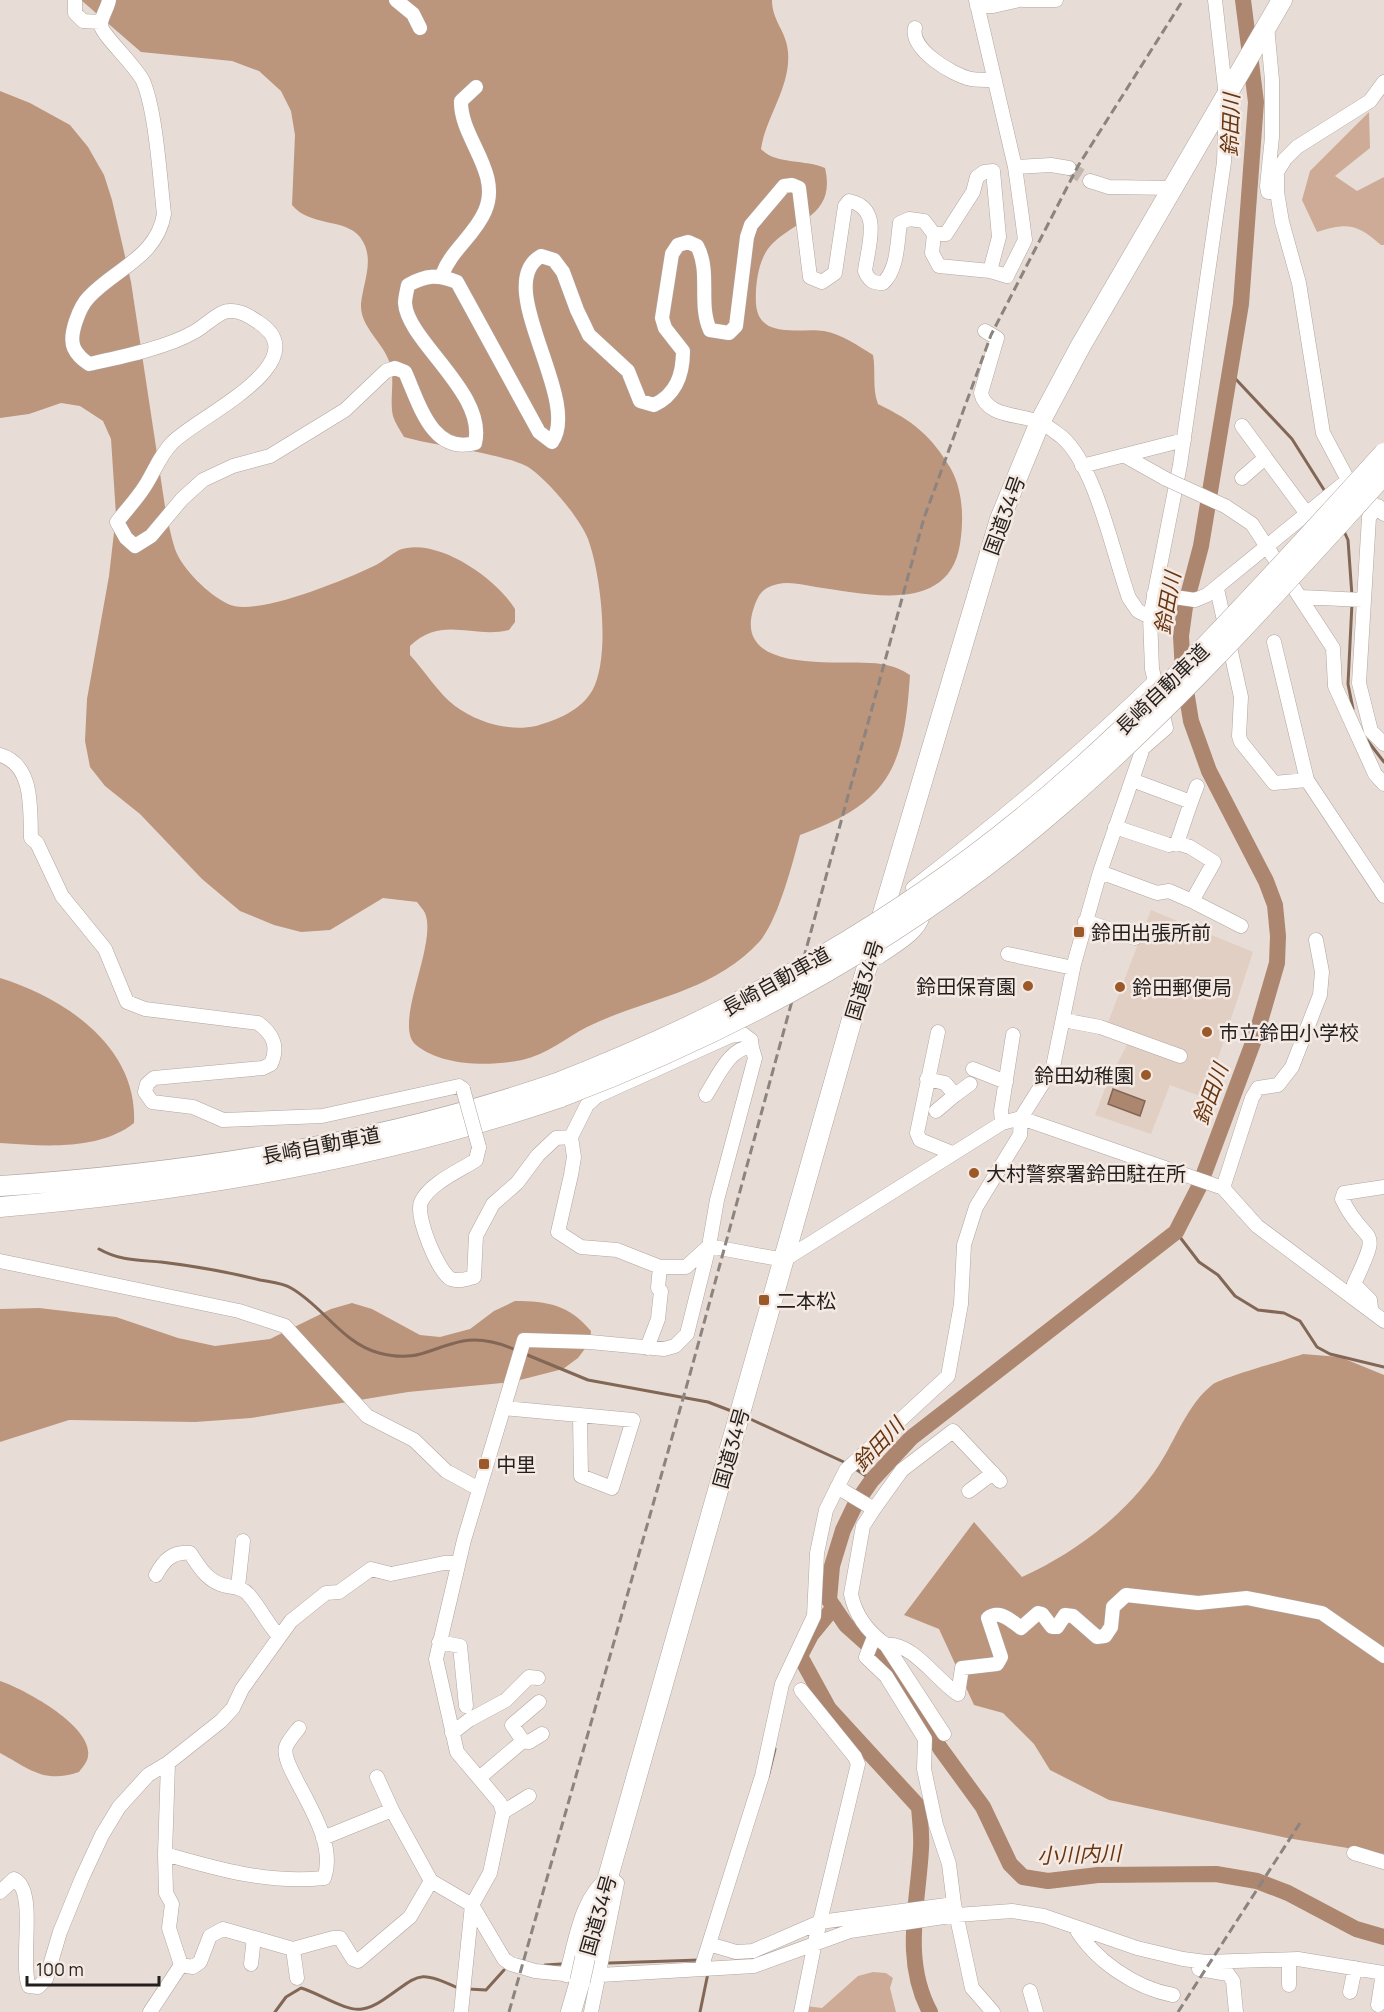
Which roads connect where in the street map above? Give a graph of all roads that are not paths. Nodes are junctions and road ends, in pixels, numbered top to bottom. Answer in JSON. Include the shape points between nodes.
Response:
{"nodes":[{"id":1,"x":75,"y":0,"type":"edge"},
{"id":2,"x":110,"y":0,"type":"edge"},
{"id":3,"x":396,"y":0,"type":"edge"},
{"id":4,"x":1021,"y":0,"type":"edge"},
{"id":5,"x":1056,"y":0,"type":"edge"},
{"id":6,"x":1215,"y":0,"type":"edge"},
{"id":7,"x":1282,"y":0,"type":"edge"},
{"id":8,"x":977,"y":3,"type":"edge"},
{"id":9,"x":100,"y":22,"type":"junction"},
{"id":10,"x":915,"y":27,"type":"dead end"},
{"id":11,"x":420,"y":28,"type":"dead end"},
{"id":12,"x":1266,"y":28,"type":"junction"},
{"id":13,"x":995,"y":80,"type":"junction"},
{"id":14,"x":1384,"y":82,"type":"edge"},
{"id":15,"x":476,"y":87,"type":"dead end"},
{"id":16,"x":1228,"y":94,"type":"junction"},
{"id":17,"x":1015,"y":167,"type":"junction"},
{"id":18,"x":1069,"y":168,"type":"tunnel mouth"},
{"id":19,"x":993,"y":171,"type":"junction"},
{"id":20,"x":1090,"y":181,"type":"tunnel mouth"},
{"id":21,"x":1173,"y":188,"type":"junction"},
{"id":22,"x":1277,"y":192,"type":"junction"},
{"id":23,"x":934,"y":234,"type":"junction"},
{"id":24,"x":990,"y":271,"type":"junction"},
{"id":25,"x":442,"y":275,"type":"junction"},
{"id":26,"x":985,"y":331,"type":"dead end"},
{"id":27,"x":1040,"y":422,"type":"junction"},
{"id":28,"x":1242,"y":426,"type":"dead end"},
{"id":29,"x":1184,"y":440,"type":"junction"},
{"id":30,"x":1384,"y":453,"type":"edge"},
{"id":31,"x":1125,"y":456,"type":"junction"},
{"id":32,"x":1265,"y":458,"type":"junction"},
{"id":33,"x":1082,"y":466,"type":"junction"},
{"id":34,"x":1384,"y":475,"type":"edge"},
{"id":35,"x":1247,"y":477,"type":"dead end"},
{"id":36,"x":1348,"y":480,"type":"junction"},
{"id":37,"x":1381,"y":510,"type":"edge"},
{"id":38,"x":1307,"y":514,"type":"junction"},
{"id":39,"x":1269,"y":546,"type":"junction"},
{"id":40,"x":1217,"y":589,"type":"junction"},
{"id":41,"x":1158,"y":595,"type":"junction"},
{"id":42,"x":1301,"y":597,"type":"junction"},
{"id":43,"x":1360,"y":600,"type":"junction"},
{"id":44,"x":1150,"y":617,"type":"junction"},
{"id":45,"x":1274,"y":642,"type":"dead end"},
{"id":46,"x":1155,"y":681,"type":"junction"},
{"id":47,"x":1384,"y":744,"type":"edge"},
{"id":48,"x":0,"y":755,"type":"edge"},
{"id":49,"x":1132,"y":780,"type":"junction"},
{"id":50,"x":1307,"y":780,"type":"junction"},
{"id":51,"x":1384,"y":784,"type":"edge"},
{"id":52,"x":1197,"y":786,"type":"dead end"},
{"id":53,"x":1191,"y":802,"type":"junction"},
{"id":54,"x":1115,"y":827,"type":"junction"},
{"id":55,"x":1177,"y":843,"type":"junction"},
{"id":56,"x":1100,"y":872,"type":"junction"},
{"id":57,"x":902,"y":886,"type":"junction"},
{"id":58,"x":1382,"y":890,"type":"edge"},
{"id":59,"x":1192,"y":901,"type":"junction"},
{"id":60,"x":1085,"y":921,"type":"junction"},
{"id":61,"x":1241,"y":926,"type":"dead end"},
{"id":62,"x":1135,"y":938,"type":"dead end"},
{"id":63,"x":1316,"y":940,"type":"dead end"},
{"id":64,"x":1008,"y":954,"type":"dead end"},
{"id":65,"x":871,"y":955,"type":"junction"},
{"id":66,"x":1073,"y":968,"type":"junction"},
{"id":67,"x":1064,"y":1020,"type":"junction"},
{"id":68,"x":938,"y":1032,"type":"dead end"},
{"id":69,"x":1013,"y":1035,"type":"dead end"},
{"id":70,"x":752,"y":1048,"type":"junction"},
{"id":71,"x":1180,"y":1056,"type":"dead end"},
{"id":72,"x":973,"y":1069,"type":"dead end"},
{"id":73,"x":927,"y":1079,"type":"junction"},
{"id":74,"x":1006,"y":1082,"type":"junction"},
{"id":75,"x":970,"y":1084,"type":"dead end"},
{"id":76,"x":559,"y":1090,"type":"junction"},
{"id":77,"x":706,"y":1095,"type":"dead end"},
{"id":78,"x":955,"y":1095,"type":"junction"},
{"id":79,"x":936,"y":1111,"type":"dead end"},
{"id":80,"x":1021,"y":1118,"type":"junction"},
{"id":81,"x":1002,"y":1123,"type":"junction"},
{"id":82,"x":571,"y":1137,"type":"junction"},
{"id":83,"x":952,"y":1153,"type":"junction"},
{"id":84,"x":0,"y":1186,"type":"edge"},
{"id":85,"x":1221,"y":1187,"type":"junction"},
{"id":86,"x":1384,"y":1187,"type":"edge"},
{"id":87,"x":0,"y":1207,"type":"edge"},
{"id":88,"x":709,"y":1246,"type":"junction"},
{"id":89,"x":784,"y":1260,"type":"junction"},
{"id":90,"x":0,"y":1262,"type":"edge"},
{"id":91,"x":660,"y":1267,"type":"junction"},
{"id":92,"x":1371,"y":1312,"type":"junction"},
{"id":93,"x":1384,"y":1321,"type":"edge"},
{"id":94,"x":647,"y":1348,"type":"junction"},
{"id":95,"x":504,"y":1408,"type":"junction"},
{"id":96,"x":580,"y":1417,"type":"junction"},
{"id":97,"x":839,"y":1488,"type":"junction"},
{"id":98,"x":479,"y":1489,"type":"junction"},
{"id":99,"x":969,"y":1491,"type":"dead end"},
{"id":100,"x":872,"y":1508,"type":"junction"},
{"id":101,"x":243,"y":1541,"type":"dead end"},
{"id":102,"x":458,"y":1563,"type":"junction"},
{"id":103,"x":156,"y":1575,"type":"dead end"},
{"id":104,"x":238,"y":1587,"type":"junction"},
{"id":105,"x":278,"y":1635,"type":"junction"},
{"id":106,"x":878,"y":1640,"type":"junction"},
{"id":107,"x":439,"y":1642,"type":"junction"},
{"id":108,"x":1384,"y":1656,"type":"edge"},
{"id":109,"x":538,"y":1678,"type":"dead end"},
{"id":110,"x":801,"y":1690,"type":"dead end"},
{"id":111,"x":540,"y":1702,"type":"dead end"},
{"id":112,"x":466,"y":1706,"type":"dead end"},
{"id":113,"x":299,"y":1728,"type":"dead end"},
{"id":114,"x":452,"y":1733,"type":"junction"},
{"id":115,"x":542,"y":1734,"type":"dead end"},
{"id":116,"x":926,"y":1738,"type":"junction"},
{"id":117,"x":523,"y":1741,"type":"junction"},
{"id":118,"x":168,"y":1763,"type":"junction"},
{"id":119,"x":377,"y":1777,"type":"dead end"},
{"id":120,"x":479,"y":1778,"type":"junction"},
{"id":121,"x":529,"y":1796,"type":"dead end"},
{"id":122,"x":392,"y":1810,"type":"junction"},
{"id":123,"x":503,"y":1812,"type":"junction"},
{"id":124,"x":323,"y":1838,"type":"junction"},
{"id":125,"x":1354,"y":1853,"type":"dead end"},
{"id":126,"x":165,"y":1854,"type":"junction"},
{"id":127,"x":1384,"y":1862,"type":"edge"},
{"id":128,"x":609,"y":1877,"type":"junction"},
{"id":129,"x":430,"y":1881,"type":"junction"},
{"id":130,"x":0,"y":1892,"type":"edge"},
{"id":131,"x":472,"y":1905,"type":"junction"},
{"id":132,"x":952,"y":1912,"type":"junction"},
{"id":133,"x":893,"y":1917,"type":"junction"},
{"id":134,"x":820,"y":1922,"type":"junction"},
{"id":135,"x":1075,"y":1927,"type":"junction"},
{"id":136,"x":254,"y":1938,"type":"junction"},
{"id":137,"x":781,"y":1939,"type":"junction"},
{"id":138,"x":815,"y":1942,"type":"junction"},
{"id":139,"x":292,"y":1949,"type":"junction"},
{"id":140,"x":708,"y":1958,"type":"junction"},
{"id":141,"x":1183,"y":1959,"type":"junction"},
{"id":142,"x":1289,"y":1960,"type":"junction"},
{"id":143,"x":251,"y":1964,"type":"dead end"},
{"id":144,"x":759,"y":1964,"type":"junction"},
{"id":145,"x":182,"y":1965,"type":"junction"},
{"id":146,"x":1355,"y":1968,"type":"junction"},
{"id":147,"x":1384,"y":1973,"type":"edge"},
{"id":148,"x":601,"y":1976,"type":"junction"},
{"id":149,"x":297,"y":1978,"type":"dead end"},
{"id":150,"x":573,"y":1978,"type":"junction"},
{"id":151,"x":1289,"y":1985,"type":"dead end"},
{"id":152,"x":1030,"y":1991,"type":"dead end"},
{"id":153,"x":1350,"y":1992,"type":"dead end"},
{"id":154,"x":1173,"y":1995,"type":"dead end"},
{"id":155,"x":1378,"y":2005,"type":"dead end"},
{"id":156,"x":150,"y":2012,"type":"edge"},
{"id":157,"x":461,"y":2012,"type":"edge"},
{"id":158,"x":571,"y":2012,"type":"edge"},
{"id":159,"x":591,"y":2012,"type":"edge"},
{"id":160,"x":801,"y":2012,"type":"edge"},
{"id":161,"x":993,"y":2012,"type":"edge"},
{"id":162,"x":1036,"y":2012,"type":"edge"},
{"id":163,"x":1236,"y":2012,"type":"edge"}],
"edges":[{"from":1,"to":9,"type":"street","via":[[75,13],[83,21]]},
{"from":2,"to":9,"type":"street"},
{"from":3,"to":11,"type":"street","via":[[413,14]]},
{"from":4,"to":5,"type":"street"},
{"from":4,"to":8,"type":"street","via":[[993,6]]},
{"from":6,"to":16,"type":"street"},
{"from":7,"to":12,"type":"highway","name":"国道34号"},
{"from":8,"to":13,"type":"street"},
{"from":9,"to":25,"type":"street","via":[[102,30],[126,55],[143,81],[152,117],[164,214],[155,240],[87,297],[72,346],[89,364],[98,362],[188,336],[226,310],[242,312],[261,324],[274,334],[277,347],[258,378],[223,408],[195,422],[171,443],[144,488],[117,522],[135,546],[151,536],[203,480],[233,466],[270,456],[345,410],[386,371],[395,368],[405,372],[432,431],[462,446],[475,443],[477,432],[471,413],[450,371],[412,324],[405,304],[408,285],[422,277]]},
{"from":10,"to":13,"type":"street","via":[[914,37],[924,53],[969,78]]},
{"from":12,"to":16,"type":"highway","name":"国道34号"},
{"from":12,"to":22,"type":"street","via":[[1272,80],[1267,186],[1268,192]]},
{"from":13,"to":17,"type":"street"},
{"from":14,"to":22,"type":"street","via":[[1370,101],[1297,147],[1285,159],[1277,172]]},
{"from":15,"to":25,"type":"street","via":[[461,101],[461,112],[481,155],[489,199],[475,228],[447,260]]},
{"from":16,"to":21,"type":"highway","name":"国道34号"},
{"from":16,"to":29,"type":"street","via":[[1224,162]]},
{"from":17,"to":18,"type":"street"},
{"from":17,"to":19,"type":"street"},
{"from":17,"to":24,"type":"street","via":[[1025,240],[1007,276]]},
{"from":19,"to":23,"type":"street","via":[[977,177],[973,192],[946,234]]},
{"from":19,"to":24,"type":"street","via":[[999,237]]},
{"from":20,"to":21,"type":"street","via":[[1109,187]]},
{"from":21,"to":27,"type":"highway","name":"国道34号"},
{"from":22,"to":36,"type":"street","via":[[1299,283],[1323,434]]},
{"from":23,"to":24,"type":"street","via":[[932,253],[939,266]]},
{"from":23,"to":25,"type":"street","via":[[924,221],[909,219],[900,224],[890,277],[883,283],[874,283],[865,272],[871,220],[862,204],[849,201],[835,273],[816,281],[810,277],[799,188],[784,186],[751,225],[736,326],[729,333],[710,330],[706,320],[703,262],[698,246],[688,242],[678,245],[672,254],[662,318],[665,328],[684,351],[683,370],[666,399],[654,405],[639,401],[628,371],[589,335],[563,272],[554,260],[541,256],[531,262],[526,273],[537,340],[556,404],[559,427],[552,442],[539,432],[457,282]]},
{"from":26,"to":27,"type":"street","via":[[997,338],[982,400],[988,407]]},
{"from":27,"to":33,"type":"street","via":[[1071,447]]},
{"from":27,"to":57,"type":"highway","name":"国道34号","via":[[1000,519]]},
{"from":28,"to":32,"type":"street"},
{"from":29,"to":31,"type":"street"},
{"from":29,"to":41,"type":"street"},
{"from":30,"to":76,"type":"highway","name":"長崎自動車道","bridge":true,"via":[[1156,697],[1051,793],[975,855],[815,962]]},
{"from":31,"to":33,"type":"street"},
{"from":31,"to":39,"type":"street","bridge":true,"via":[[1225,506],[1252,524]]},
{"from":32,"to":35,"type":"street"},
{"from":32,"to":38,"type":"street"},
{"from":33,"to":44,"type":"street","via":[[1129,598],[1138,611]]},
{"from":34,"to":76,"type":"highway","name":"長崎自動車道","bridge":true,"via":[[1232,642],[1162,712],[1061,805],[985,866],[906,923],[793,991],[664,1056]]},
{"from":36,"to":37,"type":"street"},
{"from":36,"to":38,"type":"street"},
{"from":37,"to":43,"type":"street","via":[[1369,517]]},
{"from":38,"to":39,"type":"street"},
{"from":39,"to":40,"type":"street"},
{"from":39,"to":42,"type":"street"},
{"from":40,"to":41,"type":"street","via":[[1195,600]]},
{"from":40,"to":50,"type":"street","via":[[1241,698],[1241,742],[1274,783]]},
{"from":41,"to":44,"type":"street"},
{"from":42,"to":43,"type":"street"},
{"from":42,"to":51,"type":"street","via":[[1333,648],[1335,686],[1375,774]]},
{"from":43,"to":47,"type":"street","via":[[1359,683],[1371,731]]},
{"from":44,"to":46,"type":"street"},
{"from":45,"to":50,"type":"street"},
{"from":46,"to":49,"type":"street","via":[[1166,728],[1143,747]]},
{"from":46,"to":57,"type":"street","via":[[1008,815]]},
{"from":48,"to":82,"type":"street","bridge":true,"via":[[16,765],[24,776],[31,838],[62,896],[105,950],[127,1002],[145,1009],[258,1023],[275,1044],[271,1064],[263,1068],[154,1078],[145,1092],[152,1102],[193,1107],[223,1120],[322,1116],[459,1086],[479,1147],[476,1160],[426,1193],[419,1206],[440,1267],[459,1281],[474,1277],[476,1236],[493,1204],[556,1138]]},
{"from":49,"to":53,"type":"street"},
{"from":49,"to":54,"type":"street"},
{"from":50,"to":58,"type":"street"},
{"from":52,"to":53,"type":"street"},
{"from":53,"to":55,"type":"street"},
{"from":54,"to":55,"type":"street","via":[[1169,845]]},
{"from":54,"to":56,"type":"street"},
{"from":55,"to":59,"type":"street","via":[[1214,862]]},
{"from":56,"to":59,"type":"street","via":[[1156,893],[1169,891]]},
{"from":56,"to":60,"type":"street"},
{"from":57,"to":65,"type":"highway","name":"国道34号"},
{"from":57,"to":65,"type":"street","via":[[924,903],[922,923],[879,957]]},
{"from":59,"to":61,"type":"street"},
{"from":60,"to":62,"type":"street"},
{"from":60,"to":66,"type":"street"},
{"from":63,"to":85,"type":"street","via":[[1322,972],[1320,995],[1292,1067],[1278,1085],[1258,1088],[1252,1098]]},
{"from":64,"to":66,"type":"street"},
{"from":65,"to":89,"type":"highway","name":"国道34号"},
{"from":66,"to":67,"type":"street"},
{"from":67,"to":71,"type":"street","via":[[1100,1027]]},
{"from":67,"to":80,"type":"street","via":[[1053,1067]]},
{"from":68,"to":73,"type":"street"},
{"from":69,"to":74,"type":"street"},
{"from":70,"to":77,"type":"street","via":[[734,1054]]},
{"from":70,"to":82,"type":"street","via":[[743,1034],[730,1036],[597,1096],[587,1105]]},
{"from":70,"to":88,"type":"street","via":[[755,1058],[717,1200]]},
{"from":72,"to":74,"type":"street"},
{"from":73,"to":78,"type":"street","via":[[945,1083]]},
{"from":73,"to":83,"type":"street","via":[[916,1133],[920,1140]]},
{"from":74,"to":81,"type":"street"},
{"from":75,"to":78,"type":"street"},
{"from":76,"to":84,"type":"highway","name":"長崎自動車道","via":[[354,1140],[230,1162]]},
{"from":76,"to":87,"type":"highway","name":"長崎自動車道","via":[[435,1137],[356,1155],[233,1179]]},
{"from":78,"to":79,"type":"street"},
{"from":80,"to":81,"type":"street"},
{"from":80,"to":85,"type":"street"},
{"from":80,"to":97,"type":"street","via":[[1020,1135],[975,1207],[967,1236],[961,1304],[948,1376],[851,1466]]},
{"from":81,"to":83,"type":"street"},
{"from":82,"to":91,"type":"street","via":[[574,1157],[558,1232],[581,1247],[617,1250]]},
{"from":83,"to":89,"type":"street"},
{"from":85,"to":92,"type":"street","via":[[1257,1227]]},
{"from":86,"to":92,"type":"street","via":[[1344,1193],[1342,1199],[1350,1215],[1373,1236],[1371,1257],[1354,1284],[1370,1300]]},
{"from":88,"to":89,"type":"street"},
{"from":88,"to":91,"type":"street","via":[[686,1267]]},
{"from":88,"to":94,"type":"street","via":[[687,1334],[675,1346]]},
{"from":89,"to":128,"type":"highway","name":"国道34号"},
{"from":90,"to":98,"type":"street","via":[[239,1311],[285,1326],[368,1416],[414,1440],[446,1471]]},
{"from":91,"to":94,"type":"street","via":[[658,1319]]},
{"from":92,"to":93,"type":"street"},
{"from":94,"to":95,"type":"street","via":[[524,1340]]},
{"from":95,"to":96,"type":"street"},
{"from":95,"to":98,"type":"street"},
{"from":96,"to":96,"type":"street","via":[[633,1420],[612,1488],[581,1476]]},
{"from":97,"to":100,"type":"street"},
{"from":97,"to":140,"type":"street","via":[[826,1510],[818,1553],[814,1616],[782,1684],[762,1776]]},
{"from":98,"to":102,"type":"street"},
{"from":99,"to":100,"type":"street","via":[[996,1477],[953,1431],[902,1470]]},
{"from":100,"to":106,"type":"street","via":[[863,1526],[851,1594],[853,1604]]},
{"from":101,"to":104,"type":"street"},
{"from":102,"to":105,"type":"street","via":[[391,1574],[370,1569],[339,1592],[326,1593]]},
{"from":102,"to":107,"type":"street"},
{"from":103,"to":104,"type":"street","via":[[163,1562],[180,1552],[190,1553],[205,1575],[225,1586]]},
{"from":104,"to":105,"type":"street","via":[[247,1593]]},
{"from":105,"to":118,"type":"street","via":[[233,1708]]},
{"from":106,"to":108,"type":"street","via":[[920,1659],[958,1694],[962,1668],[997,1664],[1001,1657],[988,1618],[993,1614],[1000,1614],[1022,1628],[1038,1613],[1052,1627],[1057,1627],[1065,1615],[1073,1616],[1097,1637],[1105,1636],[1111,1627],[1113,1607],[1126,1595],[1198,1603],[1247,1598],[1322,1613]]},
{"from":106,"to":116,"type":"street","via":[[866,1657],[886,1676]]},
{"from":106,"to":116,"type":"street","via":[[950,1735]]},
{"from":107,"to":112,"type":"street","via":[[460,1646]]},
{"from":107,"to":114,"type":"street","via":[[436,1659]]},
{"from":109,"to":114,"type":"street","via":[[529,1677],[506,1700]]},
{"from":110,"to":134,"type":"street","via":[[858,1764]]},
{"from":111,"to":117,"type":"street","via":[[512,1725]]},
{"from":113,"to":124,"type":"street","via":[[286,1747],[286,1757]]},
{"from":114,"to":120,"type":"street","via":[[457,1752]]},
{"from":115,"to":117,"type":"street","via":[[529,1742]]},
{"from":116,"to":132,"type":"street","via":[[924,1769],[949,1864]]},
{"from":117,"to":120,"type":"street"},
{"from":118,"to":126,"type":"street"},
{"from":118,"to":130,"type":"street","via":[[148,1774],[119,1807],[102,1835],[60,1932],[46,1979],[38,1987],[28,1986],[24,1975],[25,1889],[14,1879]]},
{"from":119,"to":122,"type":"street"},
{"from":120,"to":123,"type":"street"},
{"from":121,"to":123,"type":"street"},
{"from":122,"to":124,"type":"street"},
{"from":122,"to":129,"type":"street"},
{"from":123,"to":131,"type":"street","via":[[490,1872]]},
{"from":124,"to":126,"type":"street","via":[[328,1866],[324,1878],[248,1876]]},
{"from":125,"to":127,"type":"street"},
{"from":126,"to":145,"type":"street","via":[[166,1893],[172,1905],[169,1928]]},
{"from":128,"to":148,"type":"street","via":[[617,1883]]},
{"from":128,"to":150,"type":"highway","name":"国道34号","bridge":true,"via":[[585,1958]]},
{"from":128,"to":150,"type":"street","via":[[597,1885],[588,1899]]},
{"from":129,"to":131,"type":"street"},
{"from":129,"to":139,"type":"street","via":[[410,1917],[358,1961],[340,1938]]},
{"from":131,"to":150,"type":"street","via":[[504,1959]]},
{"from":131,"to":157,"type":"street"},
{"from":132,"to":133,"type":"street"},
{"from":132,"to":133,"type":"street","via":[[927,1906]]},
{"from":132,"to":135,"type":"street","via":[[1012,1911],[1044,1916]]},
{"from":132,"to":161,"type":"street","via":[[972,1988]]},
{"from":133,"to":134,"type":"street"},
{"from":133,"to":138,"type":"street"},
{"from":134,"to":137,"type":"street"},
{"from":134,"to":138,"type":"street"},
{"from":135,"to":141,"type":"street"},
{"from":135,"to":154,"type":"street","via":[[1099,1958],[1158,1992]]},
{"from":136,"to":139,"type":"street"},
{"from":136,"to":143,"type":"street"},
{"from":136,"to":145,"type":"street","via":[[223,1929],[210,1936],[200,1962],[193,1968]]},
{"from":137,"to":140,"type":"street","via":[[753,1951]]},
{"from":137,"to":144,"type":"street"},
{"from":138,"to":144,"type":"street"},
{"from":138,"to":160,"type":"street"},
{"from":139,"to":149,"type":"street"},
{"from":140,"to":144,"type":"street"},
{"from":140,"to":148,"type":"street"},
{"from":141,"to":142,"type":"street","via":[[1251,1967]]},
{"from":141,"to":163,"type":"street","via":[[1190,1968],[1228,1974],[1233,1980]]},
{"from":142,"to":146,"type":"street"},
{"from":142,"to":151,"type":"street"},
{"from":145,"to":156,"type":"street"},
{"from":146,"to":147,"type":"street"},
{"from":146,"to":153,"type":"street"},
{"from":147,"to":155,"type":"street"},
{"from":148,"to":150,"type":"street"},
{"from":148,"to":159,"type":"street"},
{"from":150,"to":158,"type":"highway","name":"国道34号"},
{"from":152,"to":162,"type":"street"}]}
